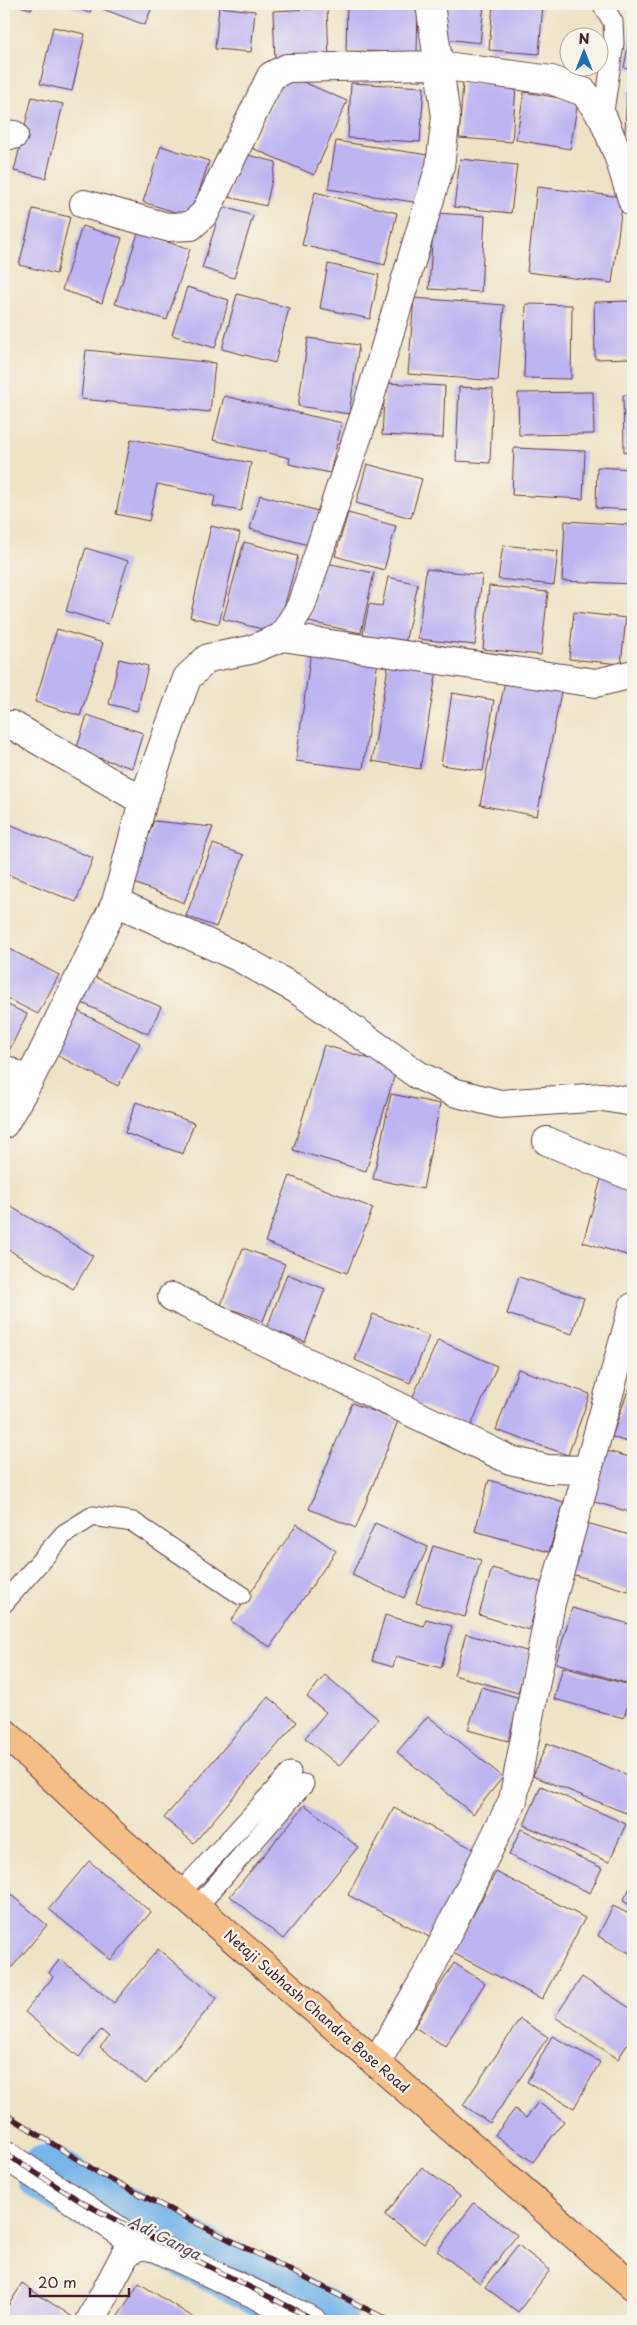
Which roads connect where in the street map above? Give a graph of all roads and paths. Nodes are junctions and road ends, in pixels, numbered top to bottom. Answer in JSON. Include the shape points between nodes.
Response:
{"nodes":[{"id":1,"x":430,"y":4,"type":"edge"},
{"id":2,"x":602,"y":4,"type":"edge"},
{"id":3,"x":438,"y":65,"type":"junction"},
{"id":4,"x":603,"y":118,"type":"junction"},
{"id":5,"x":633,"y":202,"type":"edge"},
{"id":6,"x":84,"y":204,"type":"dead end"},
{"id":7,"x":282,"y":637,"type":"junction"},
{"id":8,"x":633,"y":674,"type":"edge"},
{"id":9,"x":12,"y":725,"type":"dead end"},
{"id":10,"x":143,"y":802,"type":"junction"},
{"id":11,"x":116,"y":902,"type":"junction"},
{"id":12,"x":4,"y":1069,"type":"edge"},
{"id":13,"x":29,"y":1081,"type":"junction"},
{"id":14,"x":633,"y":1102,"type":"edge"},
{"id":15,"x":4,"y":1124,"type":"edge"},
{"id":16,"x":547,"y":1141,"type":"dead end"},
{"id":17,"x":633,"y":1176,"type":"edge"},
{"id":18,"x":172,"y":1297,"type":"dead end"},
{"id":19,"x":633,"y":1307,"type":"edge"},
{"id":20,"x":587,"y":1470,"type":"junction"},
{"id":21,"x":241,"y":1595,"type":"dead end"},
{"id":22,"x":4,"y":1603,"type":"edge"},
{"id":23,"x":4,"y":1732,"type":"edge"},
{"id":24,"x":298,"y":1778,"type":"dead end"},
{"id":25,"x":188,"y":1900,"type":"junction"},
{"id":26,"x":376,"y":2063,"type":"junction"},
{"id":27,"x":4,"y":2154,"type":"edge"},
{"id":28,"x":140,"y":2245,"type":"junction"},
{"id":29,"x":633,"y":2286,"type":"edge"},
{"id":30,"x":90,"y":2321,"type":"edge"},
{"id":31,"x":312,"y":2321,"type":"edge"}],
"edges":[{"from":1,"to":3,"type":"street"},
{"from":2,"to":4,"type":"lane","via":[[613,22],[614,42]]},
{"from":3,"to":4,"type":"street","via":[[551,80],[584,92]]},
{"from":3,"to":6,"type":"street","via":[[287,68],[271,76],[205,212],[191,226],[167,227]]},
{"from":3,"to":7,"type":"street","via":[[446,117],[440,166],[365,414],[301,606]]},
{"from":4,"to":5,"type":"street"},
{"from":7,"to":8,"type":"street","via":[[596,683]]},
{"from":7,"to":10,"type":"street","via":[[250,650],[208,658],[187,678]]},
{"from":9,"to":10,"type":"street"},
{"from":10,"to":11,"type":"street"},
{"from":11,"to":13,"type":"street"},
{"from":11,"to":14,"type":"street","via":[[238,957],[296,989],[418,1075],[453,1092],[500,1104],[603,1097]]},
{"from":12,"to":13,"type":"street"},
{"from":13,"to":15,"type":"street"},
{"from":16,"to":17,"type":"street"},
{"from":18,"to":20,"type":"street","via":[[510,1460],[548,1469]]},
{"from":19,"to":20,"type":"street"},
{"from":20,"to":26,"type":"street","via":[[551,1603],[513,1800],[429,1971]]},
{"from":21,"to":22,"type":"lane","via":[[133,1522],[93,1516],[64,1534]]},
{"from":23,"to":25,"type":"main road","name":"Netaji Subhash Chandra Bose Road"},
{"from":24,"to":25,"type":"lane"},
{"from":25,"to":26,"type":"main road","name":"Netaji Subhash Chandra Bose Road"},
{"from":26,"to":29,"type":"main road","name":"Netaji Subhash Chandra Bose Road"},
{"from":27,"to":28,"type":"street"},
{"from":28,"to":30,"type":"street","via":[[126,2253]]},
{"from":28,"to":31,"type":"street","via":[[157,2248]]}]}
